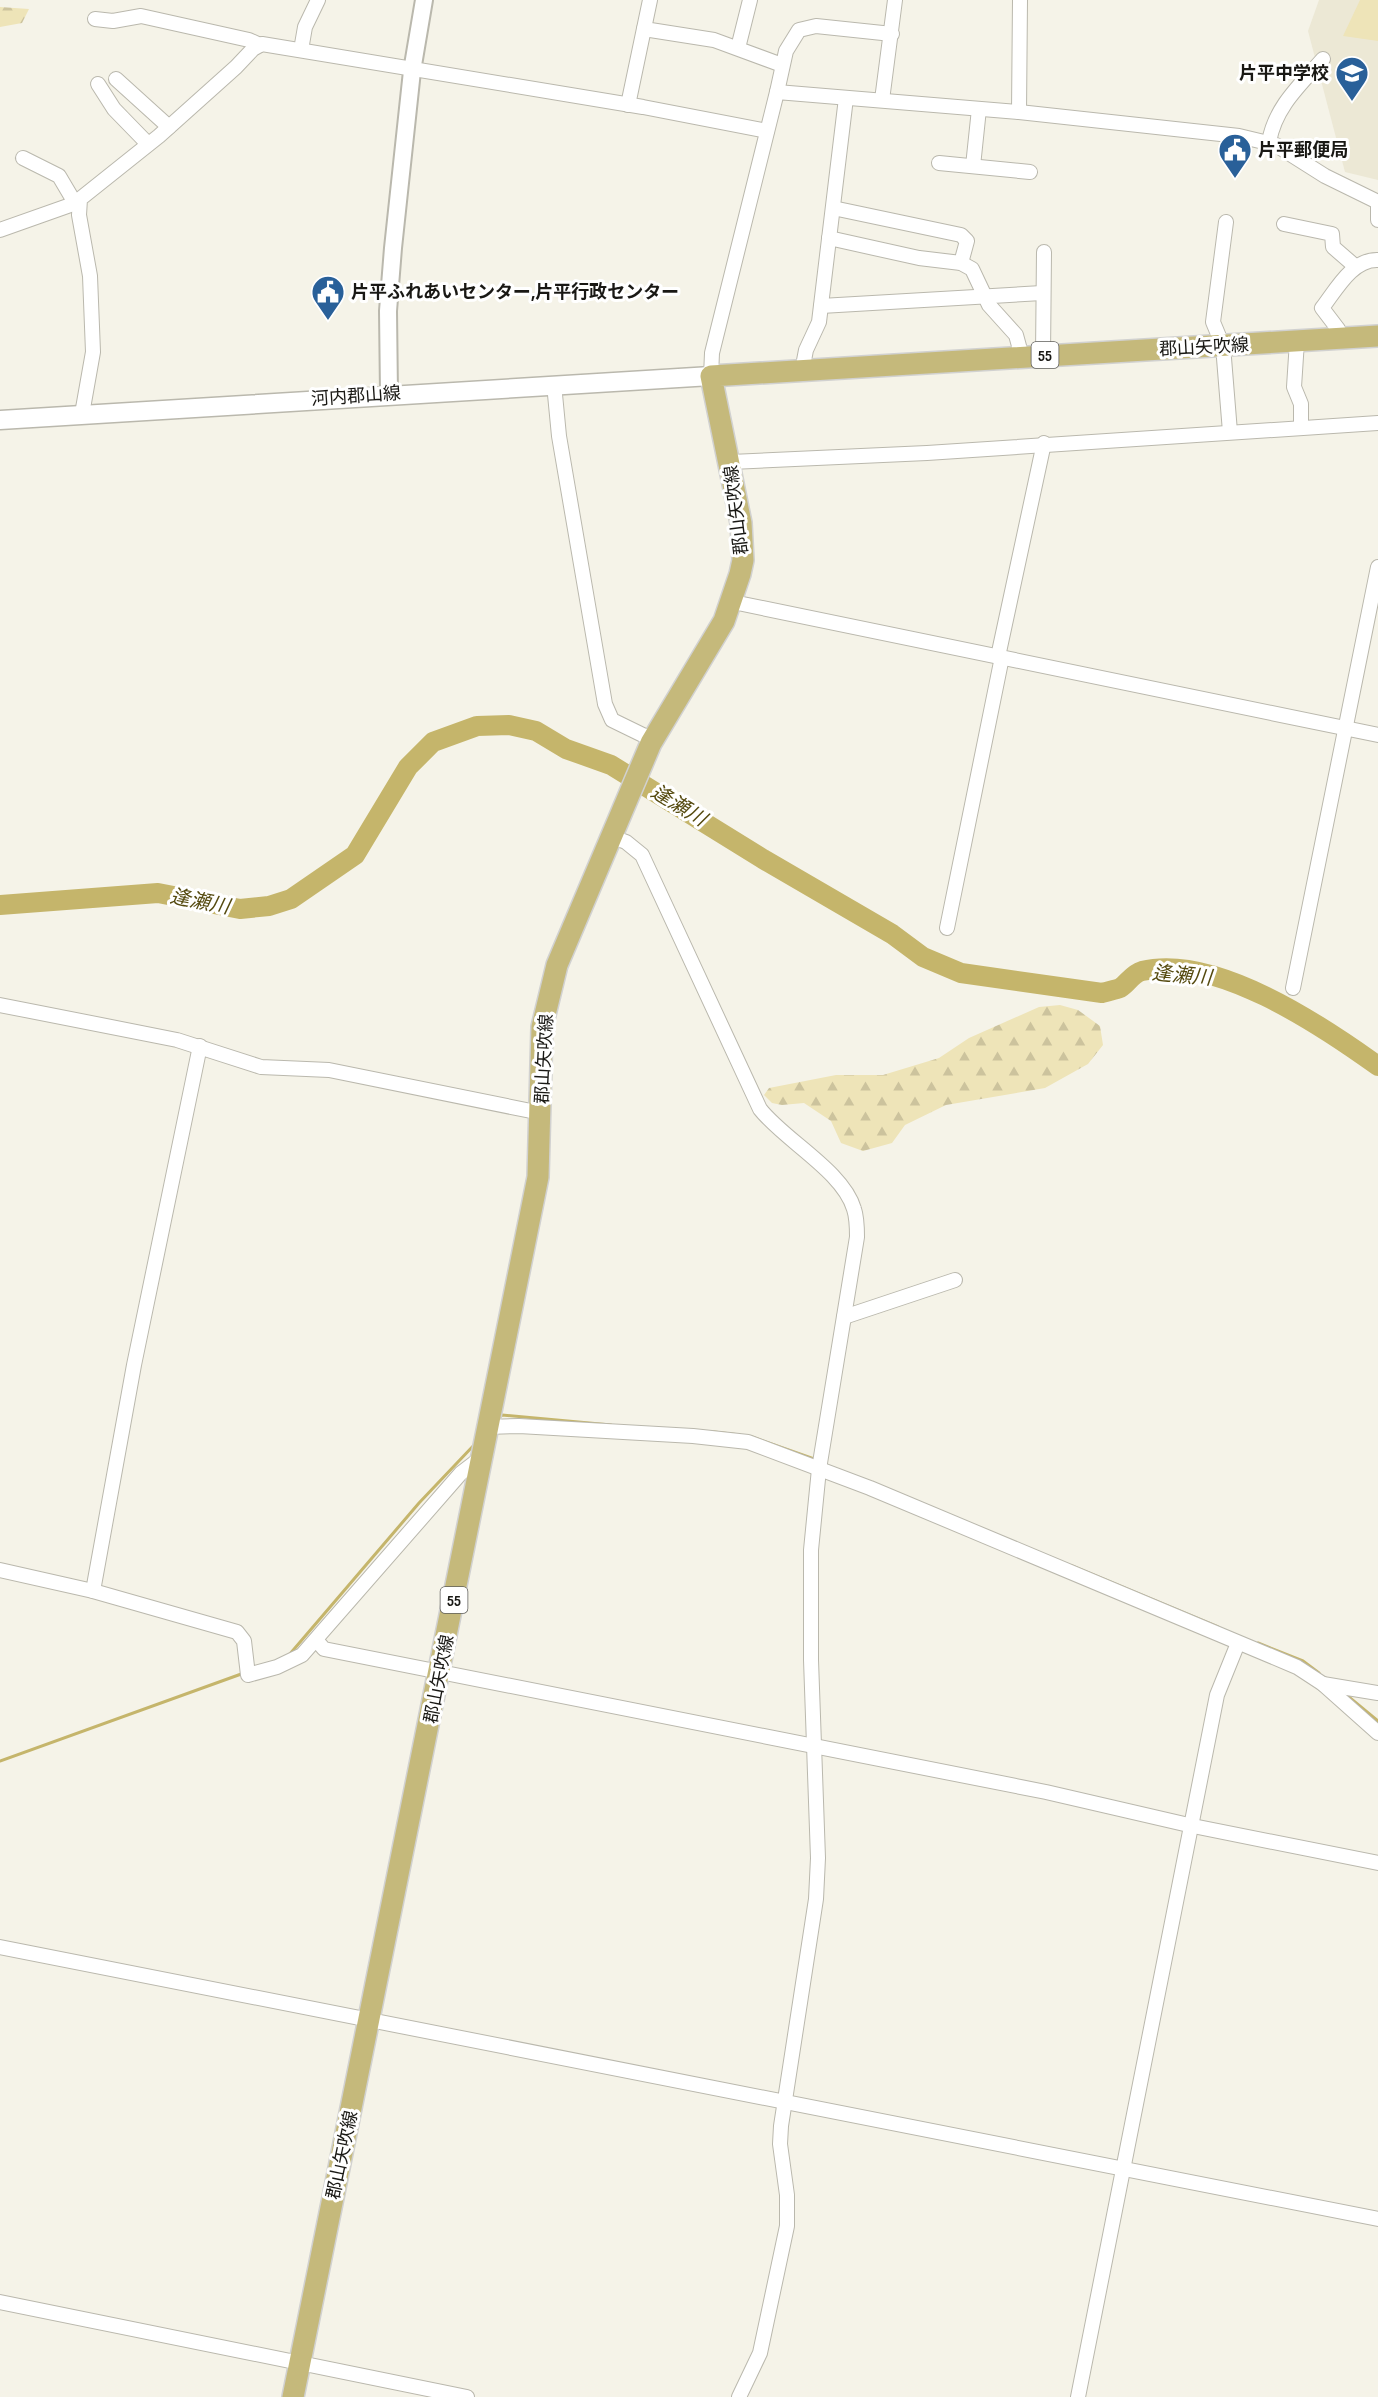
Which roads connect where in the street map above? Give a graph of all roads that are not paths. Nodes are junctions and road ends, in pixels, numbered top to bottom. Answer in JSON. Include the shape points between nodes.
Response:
{"nodes":[{"id":1,"x":318,"y":0,"type":"edge"},
{"id":2,"x":424,"y":0,"type":"edge"},
{"id":3,"x":650,"y":0,"type":"edge"},
{"id":4,"x":750,"y":0,"type":"edge"},
{"id":5,"x":895,"y":0,"type":"edge"},
{"id":6,"x":1020,"y":0,"type":"edge"},
{"id":7,"x":95,"y":19,"type":"dead end"},
{"id":8,"x":644,"y":29,"type":"junction"},
{"id":9,"x":892,"y":34,"type":"junction"},
{"id":10,"x":260,"y":45,"type":"junction"},
{"id":11,"x":738,"y":48,"type":"junction"},
{"id":12,"x":301,"y":50,"type":"junction"},
{"id":13,"x":1323,"y":59,"type":"dead end"},
{"id":14,"x":782,"y":64,"type":"junction"},
{"id":15,"x":412,"y":71,"type":"junction"},
{"id":16,"x":116,"y":79,"type":"dead end"},
{"id":17,"x":98,"y":84,"type":"dead end"},
{"id":18,"x":777,"y":92,"type":"junction"},
{"id":19,"x":846,"y":98,"type":"junction"},
{"id":20,"x":882,"y":100,"type":"junction"},
{"id":21,"x":628,"y":105,"type":"junction"},
{"id":22,"x":979,"y":109,"type":"junction"},
{"id":23,"x":1019,"y":112,"type":"junction"},
{"id":24,"x":169,"y":127,"type":"junction"},
{"id":25,"x":767,"y":131,"type":"junction"},
{"id":26,"x":1269,"y":142,"type":"junction"},
{"id":27,"x":148,"y":144,"type":"junction"},
{"id":28,"x":23,"y":158,"type":"dead end"},
{"id":29,"x":939,"y":163,"type":"dead end"},
{"id":30,"x":973,"y":166,"type":"junction"},
{"id":31,"x":1030,"y":172,"type":"dead end"},
{"id":32,"x":1378,"y":202,"type":"edge"},
{"id":33,"x":77,"y":203,"type":"junction"},
{"id":34,"x":833,"y":208,"type":"junction"},
{"id":35,"x":1378,"y":220,"type":"edge"},
{"id":36,"x":1227,"y":222,"type":"dead end"},
{"id":37,"x":1284,"y":224,"type":"dead end"},
{"id":38,"x":0,"y":230,"type":"edge"},
{"id":39,"x":829,"y":238,"type":"junction"},
{"id":40,"x":1044,"y":252,"type":"dead end"},
{"id":41,"x":1378,"y":260,"type":"edge"},
{"id":42,"x":961,"y":263,"type":"junction"},
{"id":43,"x":1356,"y":267,"type":"junction"},
{"id":44,"x":1042,"y":293,"type":"junction"},
{"id":45,"x":984,"y":296,"type":"junction"},
{"id":46,"x":820,"y":306,"type":"junction"},
{"id":47,"x":1378,"y":336,"type":"edge"},
{"id":48,"x":1342,"y":338,"type":"junction"},
{"id":49,"x":1298,"y":341,"type":"junction"},
{"id":50,"x":1223,"y":346,"type":"junction"},
{"id":51,"x":1032,"y":356,"type":"junction"},
{"id":52,"x":802,"y":371,"type":"junction"},
{"id":53,"x":711,"y":375,"type":"junction"},
{"id":54,"x":554,"y":384,"type":"junction"},
{"id":55,"x":389,"y":394,"type":"junction"},
{"id":56,"x":82,"y":414,"type":"junction"},
{"id":57,"x":0,"y":420,"type":"edge"},
{"id":58,"x":1378,"y":423,"type":"edge"},
{"id":59,"x":1301,"y":427,"type":"junction"},
{"id":60,"x":1230,"y":432,"type":"junction"},
{"id":61,"x":1044,"y":443,"type":"junction"},
{"id":62,"x":731,"y":462,"type":"junction"},
{"id":63,"x":1378,"y":567,"type":"edge"},
{"id":64,"x":733,"y":602,"type":"junction"},
{"id":65,"x":1001,"y":657,"type":"junction"},
{"id":66,"x":1345,"y":728,"type":"junction"},
{"id":67,"x":1378,"y":735,"type":"edge"},
{"id":68,"x":652,"y":741,"type":"junction"},
{"id":69,"x":610,"y":836,"type":"junction"},
{"id":70,"x":947,"y":928,"type":"dead end"},
{"id":71,"x":1293,"y":988,"type":"dead end"},
{"id":72,"x":0,"y":1005,"type":"edge"},
{"id":73,"x":200,"y":1046,"type":"junction"},
{"id":74,"x":541,"y":1113,"type":"junction"},
{"id":75,"x":955,"y":1280,"type":"dead end"},
{"id":76,"x":844,"y":1317,"type":"junction"},
{"id":77,"x":488,"y":1427,"type":"junction"},
{"id":78,"x":482,"y":1457,"type":"junction"},
{"id":79,"x":819,"y":1469,"type":"junction"},
{"id":80,"x":0,"y":1570,"type":"edge"},
{"id":81,"x":93,"y":1591,"type":"junction"},
{"id":82,"x":317,"y":1641,"type":"junction"},
{"id":83,"x":1238,"y":1643,"type":"junction"},
{"id":84,"x":440,"y":1673,"type":"junction"},
{"id":85,"x":1323,"y":1684,"type":"junction"},
{"id":86,"x":1378,"y":1693,"type":"edge"},
{"id":87,"x":1378,"y":1733,"type":"edge"},
{"id":88,"x":815,"y":1747,"type":"junction"},
{"id":89,"x":1193,"y":1826,"type":"junction"},
{"id":90,"x":1378,"y":1863,"type":"edge"},
{"id":91,"x":0,"y":1947,"type":"edge"},
{"id":92,"x":370,"y":2020,"type":"junction"},
{"id":93,"x":785,"y":2100,"type":"junction"},
{"id":94,"x":1124,"y":2169,"type":"junction"},
{"id":95,"x":1378,"y":2219,"type":"edge"},
{"id":96,"x":0,"y":2302,"type":"edge"},
{"id":97,"x":300,"y":2363,"type":"junction"},
{"id":98,"x":293,"y":2397,"type":"edge"},
{"id":99,"x":467,"y":2397,"type":"edge"},
{"id":100,"x":739,"y":2397,"type":"edge"},
{"id":101,"x":1078,"y":2397,"type":"edge"}],
"edges":[{"from":1,"to":12,"type":"street","via":[[305,27]]},
{"from":2,"to":15,"type":"street"},
{"from":3,"to":8,"type":"street"},
{"from":4,"to":11,"type":"street"},
{"from":5,"to":9,"type":"street"},
{"from":6,"to":23,"type":"street"},
{"from":7,"to":10,"type":"street","via":[[113,21],[141,16]]},
{"from":8,"to":11,"type":"street","via":[[714,40]]},
{"from":8,"to":21,"type":"street"},
{"from":9,"to":14,"type":"street","via":[[807,27],[793,36]]},
{"from":9,"to":20,"type":"street"},
{"from":10,"to":12,"type":"street"},
{"from":10,"to":24,"type":"street"},
{"from":11,"to":14,"type":"street"},
{"from":12,"to":15,"type":"street"},
{"from":13,"to":26,"type":"street","via":[[1285,101]]},
{"from":14,"to":18,"type":"street"},
{"from":15,"to":21,"type":"street"},
{"from":15,"to":55,"type":"street","via":[[388,311]]},
{"from":16,"to":24,"type":"street"},
{"from":17,"to":27,"type":"street","via":[[114,108]]},
{"from":18,"to":19,"type":"street"},
{"from":18,"to":25,"type":"street"},
{"from":19,"to":20,"type":"street"},
{"from":19,"to":34,"type":"street"},
{"from":20,"to":22,"type":"street"},
{"from":21,"to":25,"type":"street"},
{"from":22,"to":23,"type":"street"},
{"from":22,"to":30,"type":"street"},
{"from":23,"to":26,"type":"street"},
{"from":24,"to":27,"type":"street"},
{"from":25,"to":53,"type":"street","via":[[714,345]]},
{"from":26,"to":32,"type":"street","via":[[1324,176]]},
{"from":27,"to":33,"type":"street"},
{"from":28,"to":33,"type":"street","via":[[59,176]]},
{"from":29,"to":30,"type":"street"},
{"from":30,"to":31,"type":"street"},
{"from":32,"to":35,"type":"street"},
{"from":33,"to":38,"type":"street"},
{"from":33,"to":56,"type":"street","via":[[90,276],[93,352]]},
{"from":34,"to":39,"type":"street"},
{"from":34,"to":42,"type":"street","via":[[961,235],[967,241]]},
{"from":36,"to":50,"type":"street","via":[[1213,322]]},
{"from":37,"to":43,"type":"street","via":[[1332,234],[1333,247]]},
{"from":39,"to":42,"type":"street"},
{"from":39,"to":46,"type":"street"},
{"from":40,"to":44,"type":"street"},
{"from":41,"to":43,"type":"street","via":[[1364,261]]},
{"from":42,"to":45,"type":"street","via":[[976,272]]},
{"from":43,"to":48,"type":"street","via":[[1322,308]]},
{"from":44,"to":45,"type":"street"},
{"from":44,"to":51,"type":"street"},
{"from":45,"to":46,"type":"street"},
{"from":45,"to":51,"type":"street"},
{"from":46,"to":52,"type":"street","via":[[816,333],[808,345]]},
{"from":47,"to":48,"type":"main road","name":"郡山矢吹線","number":"55"},
{"from":48,"to":49,"type":"main road","name":"郡山矢吹線","number":"55"},
{"from":49,"to":50,"type":"main road","name":"郡山矢吹線","number":"55"},
{"from":49,"to":59,"type":"street","via":[[1294,387],[1301,404]]},
{"from":50,"to":51,"type":"main road","name":"郡山矢吹線","number":"55"},
{"from":50,"to":60,"type":"street"},
{"from":51,"to":52,"type":"main road","name":"郡山矢吹線","number":"55"},
{"from":52,"to":53,"type":"main road","name":"郡山矢吹線","number":"55"},
{"from":53,"to":54,"type":"main road","name":"河内郡山線"},
{"from":53,"to":62,"type":"main road","name":"郡山矢吹線","number":"55"},
{"from":54,"to":55,"type":"main road","name":"河内郡山線"},
{"from":54,"to":68,"type":"street","via":[[559,436],[605,704],[612,720]]},
{"from":55,"to":56,"type":"main road","name":"河内郡山線"},
{"from":56,"to":57,"type":"main road","name":"河内郡山線"},
{"from":58,"to":59,"type":"street"},
{"from":59,"to":60,"type":"street"},
{"from":60,"to":61,"type":"street"},
{"from":61,"to":62,"type":"street"},
{"from":61,"to":65,"type":"street"},
{"from":62,"to":64,"type":"main road","name":"郡山矢吹線","number":"55","via":[[743,544]]},
{"from":63,"to":66,"type":"street"},
{"from":64,"to":65,"type":"street"},
{"from":64,"to":68,"type":"main road","name":"郡山矢吹線","number":"55"},
{"from":65,"to":66,"type":"street"},
{"from":65,"to":70,"type":"street"},
{"from":66,"to":67,"type":"street"},
{"from":66,"to":71,"type":"street"},
{"from":68,"to":69,"type":"main road","name":"郡山矢吹線","number":"55"},
{"from":69,"to":74,"type":"main road","name":"郡山矢吹線","number":"55","via":[[566,941],[548,998],[542,1027]]},
{"from":69,"to":76,"type":"street","via":[[626,842],[642,855],[760,1109],[829,1173],[854,1208],[858,1237]]},
{"from":72,"to":73,"type":"street"},
{"from":73,"to":74,"type":"street","via":[[261,1067],[329,1070]]},
{"from":73,"to":81,"type":"street","via":[[134,1365]]},
{"from":74,"to":77,"type":"main road","name":"郡山矢吹線","number":"55","via":[[538,1177]]},
{"from":75,"to":76,"type":"street"},
{"from":76,"to":79,"type":"street"},
{"from":77,"to":78,"type":"main road","name":"郡山矢吹線","number":"55"},
{"from":77,"to":79,"type":"street","via":[[748,1442]]},
{"from":78,"to":82,"type":"street","via":[[461,1473]]},
{"from":78,"to":84,"type":"main road","name":"郡山矢吹線","number":"55"},
{"from":79,"to":83,"type":"street"},
{"from":79,"to":88,"type":"street","via":[[811,1550]]},
{"from":80,"to":81,"type":"street"},
{"from":81,"to":82,"type":"street","via":[[237,1632],[244,1641],[248,1675],[293,1660]]},
{"from":82,"to":84,"type":"street","via":[[324,1649]]},
{"from":83,"to":85,"type":"street","via":[[1297,1667]]},
{"from":83,"to":89,"type":"street","via":[[1217,1695]]},
{"from":84,"to":88,"type":"street"},
{"from":84,"to":92,"type":"main road","name":"郡山矢吹線","number":"55"},
{"from":85,"to":86,"type":"street"},
{"from":85,"to":87,"type":"street"},
{"from":88,"to":89,"type":"street","via":[[1046,1792]]},
{"from":88,"to":93,"type":"street","via":[[816,1899]]},
{"from":89,"to":90,"type":"street"},
{"from":89,"to":94,"type":"street"},
{"from":91,"to":92,"type":"street"},
{"from":92,"to":93,"type":"street"},
{"from":92,"to":97,"type":"main road","name":"郡山矢吹線","number":"55"},
{"from":93,"to":94,"type":"street"},
{"from":93,"to":100,"type":"street","via":[[780,2144],[787,2226],[760,2353]]},
{"from":94,"to":95,"type":"street"},
{"from":94,"to":101,"type":"street"},
{"from":96,"to":97,"type":"street"},
{"from":97,"to":98,"type":"main road","name":"郡山矢吹線","number":"55"},
{"from":97,"to":99,"type":"street"}]}
